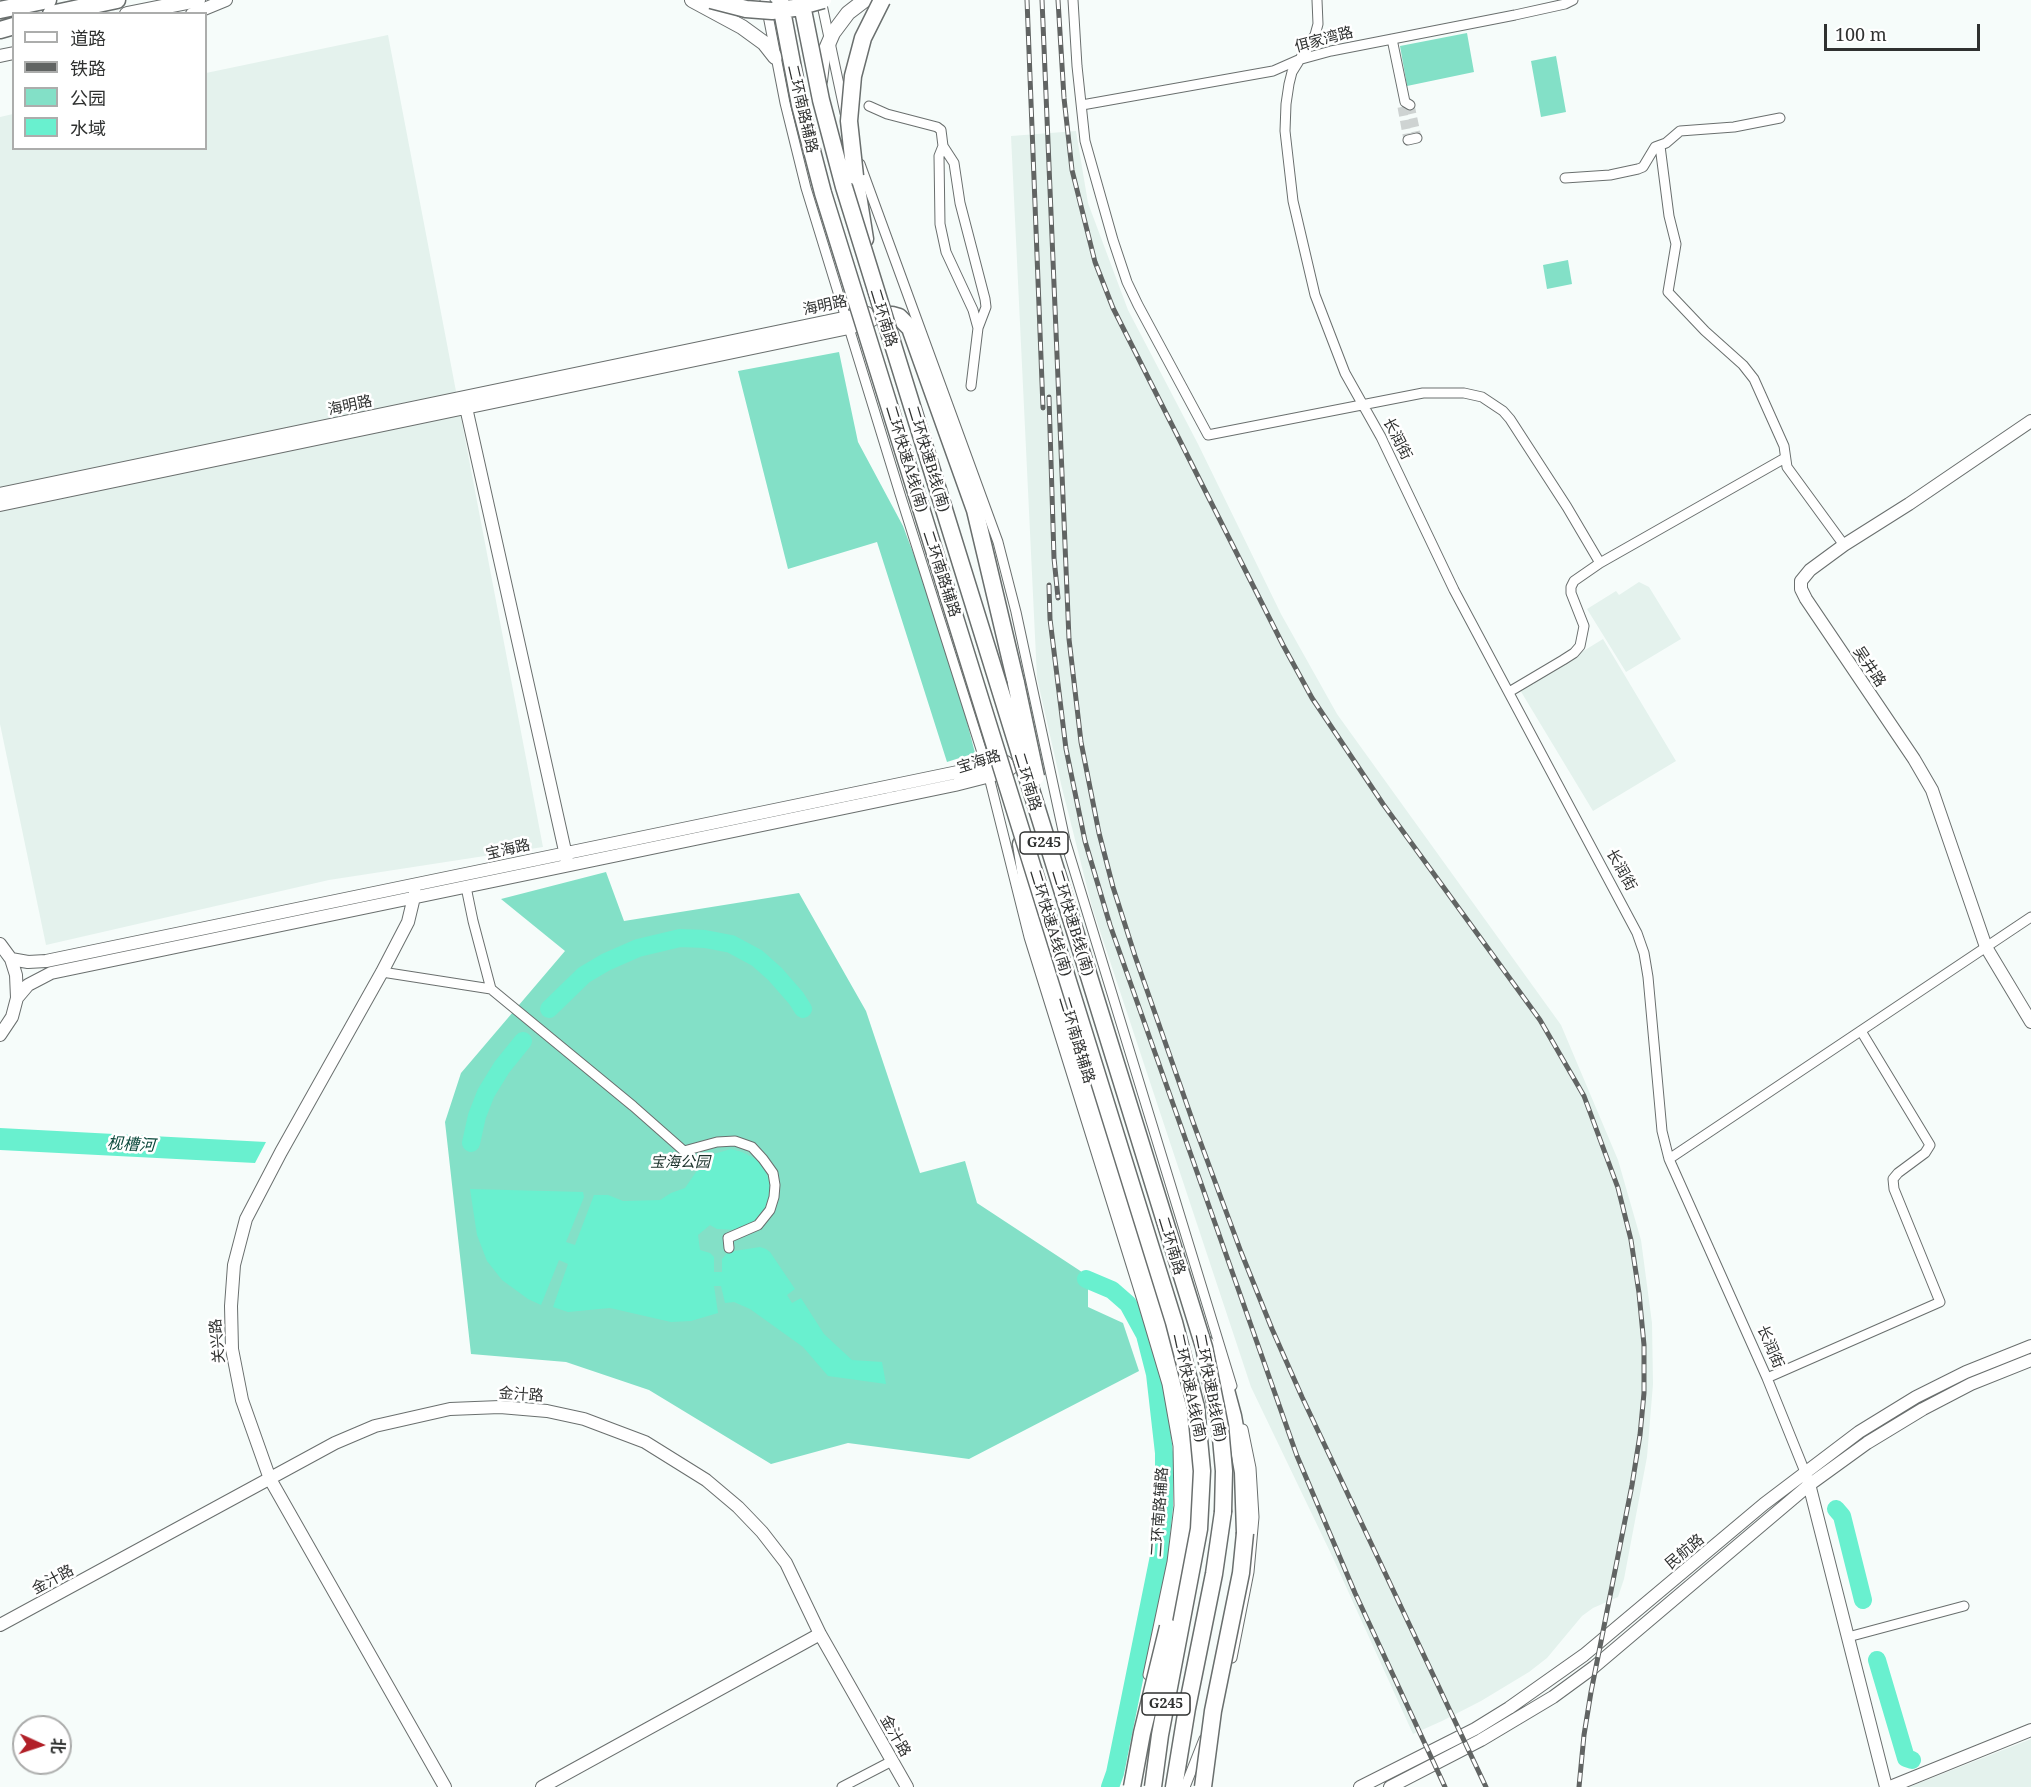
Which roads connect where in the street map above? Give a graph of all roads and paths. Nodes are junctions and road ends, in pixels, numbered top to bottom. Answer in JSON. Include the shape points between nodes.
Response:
{"nodes":[{"id":1,"x":48,"y":0,"type":"edge"},
{"id":2,"x":117,"y":0,"type":"edge"},
{"id":3,"x":198,"y":0,"type":"edge"},
{"id":4,"x":226,"y":0,"type":"edge"},
{"id":5,"x":692,"y":0,"type":"edge"},
{"id":6,"x":711,"y":0,"type":"edge"},
{"id":7,"x":765,"y":0,"type":"edge"},
{"id":8,"x":780,"y":0,"type":"edge"},
{"id":9,"x":800,"y":0,"type":"edge"},
{"id":10,"x":822,"y":0,"type":"edge"},
{"id":11,"x":865,"y":0,"type":"edge"},
{"id":12,"x":882,"y":0,"type":"edge"},
{"id":13,"x":1073,"y":0,"type":"edge"},
{"id":14,"x":1317,"y":0,"type":"edge"},
{"id":15,"x":1573,"y":0,"type":"edge"},
{"id":16,"x":0,"y":10,"type":"edge"},
{"id":17,"x":60,"y":12,"type":"edge"},
{"id":18,"x":137,"y":12,"type":"edge"},
{"id":19,"x":197,"y":12,"type":"edge"},
{"id":20,"x":1392,"y":39,"type":"junction"},
{"id":21,"x":829,"y":41,"type":"junction"},
{"id":22,"x":775,"y":57,"type":"junction"},
{"id":23,"x":1298,"y":60,"type":"junction"},
{"id":24,"x":1082,"y":105,"type":"junction"},
{"id":25,"x":1406,"y":105,"type":"tunnel mouth"},
{"id":26,"x":868,"y":106,"type":"dead end"},
{"id":27,"x":1780,"y":118,"type":"dead end"},
{"id":28,"x":825,"y":130,"type":"junction"},
{"id":29,"x":943,"y":146,"type":"junction"},
{"id":30,"x":1660,"y":146,"type":"junction"},
{"id":31,"x":1565,"y":178,"type":"dead end"},
{"id":32,"x":912,"y":309,"type":"junction"},
{"id":33,"x":872,"y":312,"type":"junction"},
{"id":34,"x":848,"y":322,"type":"junction"},
{"id":35,"x":978,"y":328,"type":"junction"},
{"id":36,"x":971,"y":386,"type":"dead end"},
{"id":37,"x":465,"y":403,"type":"junction"},
{"id":38,"x":1362,"y":405,"type":"junction"},
{"id":39,"x":2031,"y":421,"type":"edge"},
{"id":40,"x":1785,"y":458,"type":"junction"},
{"id":41,"x":0,"y":494,"type":"edge"},
{"id":42,"x":0,"y":505,"type":"edge"},
{"id":43,"x":1844,"y":545,"type":"junction"},
{"id":44,"x":1600,"y":563,"type":"junction"},
{"id":45,"x":1509,"y":692,"type":"junction"},
{"id":46,"x":1046,"y":755,"type":"junction"},
{"id":47,"x":1010,"y":765,"type":"junction"},
{"id":48,"x":988,"y":771,"type":"junction"},
{"id":49,"x":567,"y":858,"type":"junction"},
{"id":50,"x":466,"y":886,"type":"junction"},
{"id":51,"x":415,"y":892,"type":"junction"},
{"id":52,"x":1063,"y":894,"type":"junction"},
{"id":53,"x":2031,"y":917,"type":"edge"},
{"id":54,"x":0,"y":944,"type":"edge"},
{"id":55,"x":1986,"y":947,"type":"junction"},
{"id":56,"x":10,"y":959,"type":"junction"},
{"id":57,"x":382,"y":972,"type":"junction"},
{"id":58,"x":491,"y":989,"type":"junction"},
{"id":59,"x":17,"y":998,"type":"junction"},
{"id":60,"x":2031,"y":1022,"type":"edge"},
{"id":61,"x":1861,"y":1031,"type":"junction"},
{"id":62,"x":0,"y":1035,"type":"edge"},
{"id":63,"x":1669,"y":1159,"type":"junction"},
{"id":64,"x":729,"y":1248,"type":"dead end"},
{"id":65,"x":1138,"y":1260,"type":"junction"},
{"id":66,"x":1180,"y":1279,"type":"junction"},
{"id":67,"x":2031,"y":1346,"type":"edge"},
{"id":68,"x":2031,"y":1360,"type":"edge"},
{"id":69,"x":1767,"y":1378,"type":"junction"},
{"id":70,"x":1190,"y":1381,"type":"junction"},
{"id":71,"x":1805,"y":1472,"type":"junction"},
{"id":72,"x":270,"y":1479,"type":"junction"},
{"id":73,"x":1809,"y":1485,"type":"junction"},
{"id":74,"x":1202,"y":1491,"type":"junction"},
{"id":75,"x":1222,"y":1512,"type":"junction"},
{"id":76,"x":1964,"y":1606,"type":"dead end"},
{"id":77,"x":0,"y":1625,"type":"edge"},
{"id":78,"x":1168,"y":1627,"type":"junction"},
{"id":79,"x":820,"y":1634,"type":"junction"},
{"id":80,"x":1848,"y":1637,"type":"junction"},
{"id":81,"x":2031,"y":1731,"type":"edge"},
{"id":82,"x":892,"y":1761,"type":"junction"},
{"id":83,"x":445,"y":1787,"type":"edge"},
{"id":84,"x":542,"y":1787,"type":"edge"},
{"id":85,"x":842,"y":1787,"type":"edge"},
{"id":86,"x":907,"y":1787,"type":"edge"},
{"id":87,"x":1133,"y":1787,"type":"edge"},
{"id":88,"x":1145,"y":1787,"type":"edge"},
{"id":89,"x":1153,"y":1787,"type":"edge"},
{"id":90,"x":1174,"y":1787,"type":"edge"},
{"id":91,"x":1185,"y":1787,"type":"edge"},
{"id":92,"x":1203,"y":1787,"type":"edge"},
{"id":93,"x":1360,"y":1787,"type":"edge"},
{"id":94,"x":1390,"y":1787,"type":"edge"},
{"id":95,"x":1888,"y":1787,"type":"edge"}],
"edges":[{"from":1,"to":16,"type":"highway"},
{"from":2,"to":17,"type":"highway"},
{"from":3,"to":18,"type":"main road"},
{"from":4,"to":19,"type":"street"},
{"from":5,"to":22,"type":"main road","via":[[742,27]]},
{"from":6,"to":10,"type":"highway","bridge":true,"via":[[772,11]]},
{"from":7,"to":22,"type":"street","name":"二环南路辅路"},
{"from":8,"to":33,"type":"main road","name":"二环南路","number":"G245","via":[[818,164]]},
{"from":8,"to":70,"type":"highway","name":"二环快速A线(南)","bridge":true,"via":[[800,105],[823,193]]},
{"from":9,"to":28,"type":"main road","name":"二环南路","number":"G245"},
{"from":9,"to":33,"type":"highway","name":"二环快速B线(南)","bridge":true},
{"from":10,"to":21,"type":"street"},
{"from":11,"to":21,"type":"main road","via":[[840,22]]},
{"from":12,"to":33,"type":"highway","bridge":true,"via":[[856,62],[849,121]]},
{"from":13,"to":24,"type":"street"},
{"from":14,"to":23,"type":"street","name":"长润街","via":[[1315,35]]},
{"from":15,"to":20,"type":"street","name":"佴家湾路"},
{"from":20,"to":23,"type":"street","name":"佴家湾路"},
{"from":20,"to":25,"type":"street"},
{"from":21,"to":28,"type":"main road","via":[[820,83]]},
{"from":21,"to":32,"type":"street","via":[[857,157]]},
{"from":22,"to":34,"type":"street","name":"二环南路辅路","via":[[803,178]]},
{"from":23,"to":24,"type":"street","name":"佴家湾路","via":[[1273,71]]},
{"from":23,"to":38,"type":"street","name":"长润街","via":[[1286,104],[1285,131],[1293,201],[1315,295],[1341,365]]},
{"from":24,"to":38,"type":"street","via":[[1092,171],[1127,282],[1208,435]]},
{"from":26,"to":29,"type":"street","via":[[937,127],[942,130]]},
{"from":27,"to":30,"type":"street","via":[[1734,127],[1686,129]]},
{"from":28,"to":33,"type":"main road","name":"二环南路","number":"G245"},
{"from":29,"to":35,"type":"street","via":[[939,156],[942,233]]},
{"from":29,"to":35,"type":"street","via":[[954,163],[960,203],[985,299]]},
{"from":30,"to":31,"type":"street","via":[[1638,169]]},
{"from":30,"to":40,"type":"street","via":[[1676,244],[1668,292],[1754,378],[1784,446]]},
{"from":32,"to":33,"type":"street"},
{"from":32,"to":46,"type":"street","via":[[998,542]]},
{"from":33,"to":34,"type":"street","name":"海明路"},
{"from":33,"to":47,"type":"main road","name":"二环南路","number":"G245"},
{"from":33,"to":52,"type":"highway","name":"二环快速B线(南)","bridge":true},
{"from":33,"to":52,"type":"highway","bridge":true,"via":[[905,321],[969,491],[1022,705]]},
{"from":34,"to":37,"type":"street","name":"海明路"},
{"from":34,"to":48,"type":"street","name":"二环南路辅路"},
{"from":35,"to":36,"type":"street"},
{"from":37,"to":41,"type":"street","name":"海明路"},
{"from":37,"to":42,"type":"street","name":"海明路"},
{"from":37,"to":49,"type":"street"},
{"from":38,"to":44,"type":"street","via":[[1437,392],[1469,394],[1492,403],[1510,419]]},
{"from":38,"to":45,"type":"street","name":"长润街"},
{"from":39,"to":43,"type":"street","name":"吴井路"},
{"from":40,"to":43,"type":"street","via":[[1787,467]]},
{"from":40,"to":44,"type":"street"},
{"from":43,"to":55,"type":"street","name":"吴井路","via":[[1810,570],[1801,581],[1801,589],[1932,790]]},
{"from":44,"to":45,"type":"street","via":[[1571,586],[1584,626],[1580,646],[1569,657]]},
{"from":45,"to":63,"type":"street","name":"长润街","via":[[1644,953],[1662,1131]]},
{"from":46,"to":47,"type":"street"},
{"from":46,"to":91,"type":"street","via":[[1074,872],[1219,1343],[1251,1468],[1254,1517],[1244,1604],[1218,1704]]},
{"from":47,"to":48,"type":"street","name":"宝海路"},
{"from":47,"to":65,"type":"highway","via":[[1029,904]]},
{"from":47,"to":66,"type":"main road","name":"二环南路","number":"G245"},
{"from":47,"to":88,"type":"main road","name":"二环南路","number":"G245","via":[[1177,1321],[1203,1430],[1206,1491],[1200,1550]]},
{"from":48,"to":49,"type":"street","name":"宝海路"},
{"from":48,"to":87,"type":"street","name":"二环南路辅路","via":[[1029,937],[1153,1332],[1175,1425],[1179,1467],[1177,1529],[1144,1698]]},
{"from":49,"to":50,"type":"street","name":"宝海路"},
{"from":49,"to":51,"type":"street","name":"宝海路"},
{"from":50,"to":51,"type":"street","name":"宝海路"},
{"from":50,"to":58,"type":"street"},
{"from":51,"to":56,"type":"street","name":"宝海路","via":[[46,962]]},
{"from":51,"to":57,"type":"street","name":"关兴路","via":[[408,922]]},
{"from":51,"to":59,"type":"street","name":"宝海路","via":[[51,973],[28,985]]},
{"from":52,"to":75,"type":"highway","name":"二环快速B线(南)","bridge":true,"via":[[1204,1347],[1220,1427]]},
{"from":53,"to":55,"type":"street"},
{"from":54,"to":56,"type":"street"},
{"from":55,"to":60,"type":"street","name":"吴井路"},
{"from":55,"to":61,"type":"street"},
{"from":56,"to":59,"type":"street","via":[[16,975]]},
{"from":57,"to":58,"type":"street"},
{"from":57,"to":72,"type":"street","name":"关兴路","via":[[246,1219],[234,1265],[232,1349],[242,1400]]},
{"from":58,"to":64,"type":"street","via":[[684,1151],[735,1141],[752,1147],[764,1159],[775,1185],[770,1210],[758,1225],[728,1238]]},
{"from":59,"to":62,"type":"street","via":[[12,1017]]},
{"from":61,"to":63,"type":"street"},
{"from":61,"to":69,"type":"street","via":[[1929,1145],[1925,1153],[1893,1179],[1893,1189],[1940,1302]]},
{"from":63,"to":69,"type":"street","name":"长润街"},
{"from":65,"to":70,"type":"highway","bridge":true,"via":[[1179,1347]]},
{"from":65,"to":78,"type":"highway","via":[[1176,1382],[1189,1461],[1186,1538]]},
{"from":66,"to":90,"type":"main road","name":"二环南路","number":"G245","via":[[1214,1403],[1221,1491],[1215,1552],[1182,1714]]},
{"from":66,"to":92,"type":"highway","bridge":true,"via":[[1229,1398],[1243,1472],[1245,1533],[1241,1573]]},
{"from":67,"to":71,"type":"street","name":"民航路","via":[[1916,1397]]},
{"from":68,"to":73,"type":"street","name":"民航路","via":[[1923,1409]]},
{"from":69,"to":71,"type":"street","name":"长润街"},
{"from":70,"to":74,"type":"highway","name":"二环快速A线(南)","bridge":true,"via":[[1200,1441]]},
{"from":71,"to":73,"type":"street","name":"长润街"},
{"from":71,"to":93,"type":"street","name":"民航路","via":[[1584,1655],[1475,1729]]},
{"from":72,"to":77,"type":"street","name":"金汁路"},
{"from":72,"to":79,"type":"street","name":"金汁路","via":[[375,1426],[450,1408],[500,1407],[584,1419],[645,1442],[706,1480],[738,1506],[786,1563]]},
{"from":72,"to":83,"type":"street","name":"关兴路"},
{"from":73,"to":80,"type":"street","name":"长润街"},
{"from":73,"to":94,"type":"street","name":"民航路","via":[[1594,1667],[1553,1697]]},
{"from":74,"to":78,"type":"highway","bridge":true,"via":[[1197,1541]]},
{"from":74,"to":89,"type":"highway","name":"二环快速A线(南)","bridge":true,"via":[[1193,1570]]},
{"from":75,"to":90,"type":"highway","name":"二环快速B线(南)"},
{"from":75,"to":91,"type":"highway","via":[[1215,1593]]},
{"from":76,"to":80,"type":"street"},
{"from":78,"to":87,"type":"highway","bridge":true},
{"from":79,"to":82,"type":"street","name":"金汁路"},
{"from":79,"to":84,"type":"street"},
{"from":80,"to":95,"type":"street","name":"长润街"},
{"from":81,"to":95,"type":"street"},
{"from":82,"to":85,"type":"street"},
{"from":82,"to":86,"type":"street","name":"金汁路"}]}
